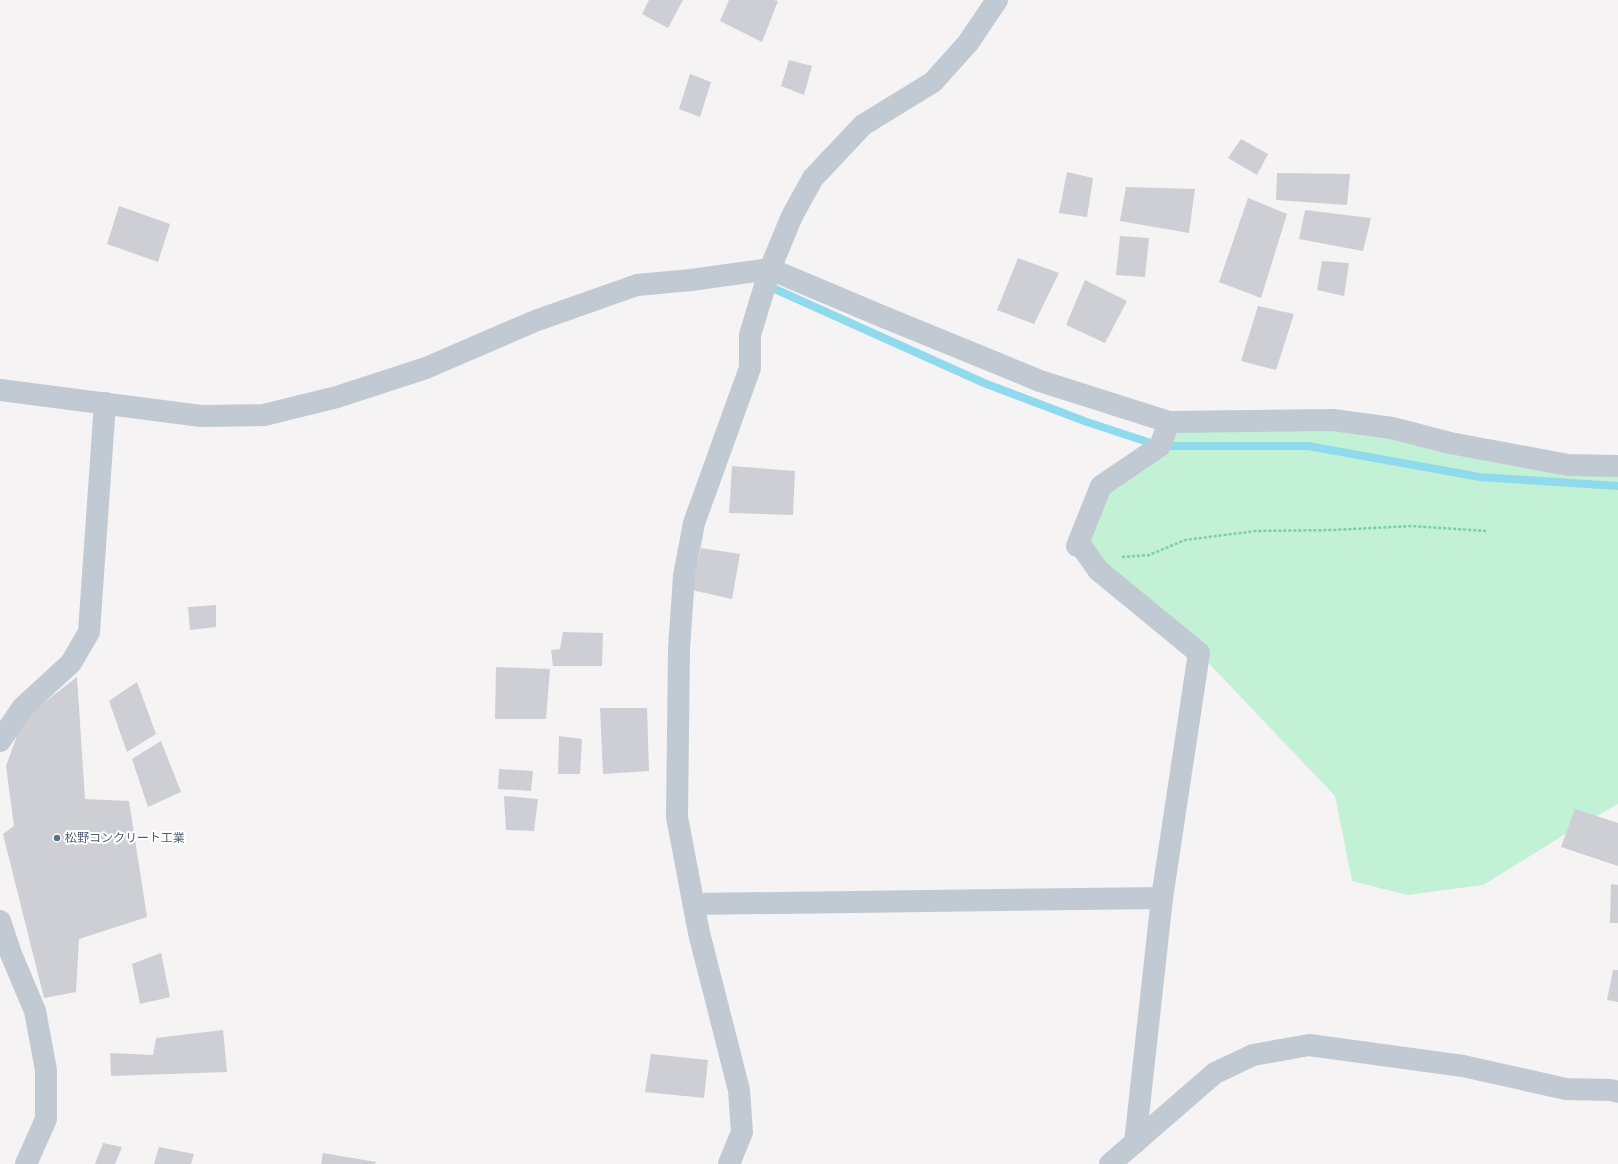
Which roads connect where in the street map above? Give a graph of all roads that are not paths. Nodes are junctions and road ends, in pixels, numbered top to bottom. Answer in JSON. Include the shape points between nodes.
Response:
{"nodes":[{"id":1,"x":997,"y":0,"type":"edge"},
{"id":2,"x":770,"y":268,"type":"junction"},
{"id":3,"x":0,"y":390,"type":"edge"},
{"id":4,"x":105,"y":402,"type":"junction"},
{"id":5,"x":1168,"y":422,"type":"junction"},
{"id":6,"x":1618,"y":466,"type":"edge"},
{"id":7,"x":0,"y":741,"type":"edge"},
{"id":8,"x":1162,"y":898,"type":"junction"},
{"id":9,"x":694,"y":904,"type":"junction"},
{"id":10,"x":0,"y":921,"type":"edge"},
{"id":11,"x":1618,"y":1092,"type":"edge"},
{"id":12,"x":1135,"y":1142,"type":"junction"},
{"id":13,"x":26,"y":1164,"type":"edge"},
{"id":14,"x":729,"y":1164,"type":"edge"},
{"id":15,"x":1110,"y":1164,"type":"edge"}],
"edges":[{"from":1,"to":2,"type":"street","via":[[968,43],[933,82],[863,125],[813,178],[792,216]]},
{"from":2,"to":4,"type":"street","via":[[637,285],[535,321],[426,368],[337,398],[264,415],[201,416]]},
{"from":2,"to":5,"type":"street","via":[[879,316],[1040,381]]},
{"from":2,"to":9,"type":"street","via":[[750,335],[750,368],[694,523],[684,576],[679,648],[677,817]]},
{"from":3,"to":4,"type":"street"},
{"from":4,"to":7,"type":"street","via":[[89,632],[71,663],[23,707]]},
{"from":5,"to":6,"type":"street","via":[[1333,420],[1392,428],[1450,443],[1568,465]]},
{"from":5,"to":8,"type":"street","via":[[1160,446],[1101,486],[1077,546],[1082,548],[1098,570],[1199,653]]},
{"from":8,"to":9,"type":"street"},
{"from":8,"to":12,"type":"street"},
{"from":9,"to":14,"type":"street","via":[[739,1090],[742,1132]]},
{"from":10,"to":13,"type":"street","via":[[35,1011],[46,1070],[46,1119]]},
{"from":11,"to":12,"type":"street","via":[[1566,1089],[1463,1066],[1309,1045],[1253,1055],[1215,1073]]},
{"from":12,"to":15,"type":"street"}]}
